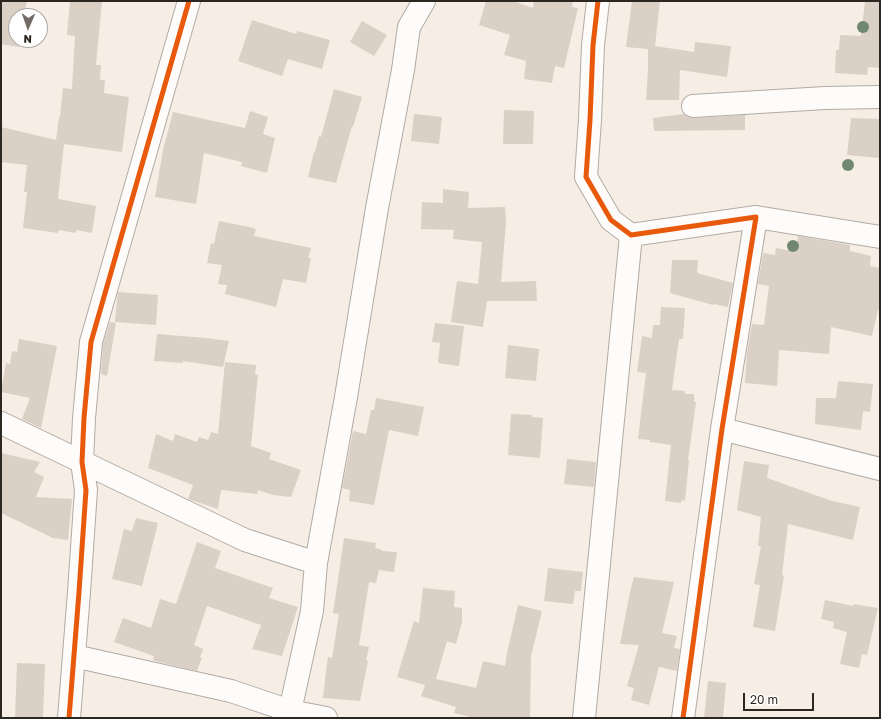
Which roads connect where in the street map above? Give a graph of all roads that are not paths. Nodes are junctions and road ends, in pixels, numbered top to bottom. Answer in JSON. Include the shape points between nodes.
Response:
{"nodes":[{"id":1,"x":189,"y":1,"type":"edge"},
{"id":2,"x":424,"y":1,"type":"edge"},
{"id":3,"x":598,"y":1,"type":"edge"},
{"id":4,"x":880,"y":97,"type":"edge"},
{"id":5,"x":693,"y":106,"type":"dead end"},
{"id":6,"x":756,"y":217,"type":"junction"},
{"id":7,"x":631,"y":235,"type":"junction"},
{"id":8,"x":880,"y":237,"type":"edge"},
{"id":9,"x":1,"y":423,"type":"edge"},
{"id":10,"x":722,"y":429,"type":"junction"},
{"id":11,"x":82,"y":462,"type":"junction"},
{"id":12,"x":880,"y":469,"type":"edge"},
{"id":13,"x":316,"y":563,"type":"junction"},
{"id":14,"x":74,"y":656,"type":"junction"},
{"id":15,"x":290,"y":711,"type":"junction"},
{"id":16,"x":69,"y":718,"type":"edge"},
{"id":17,"x":326,"y":718,"type":"edge"},
{"id":18,"x":584,"y":718,"type":"edge"},
{"id":19,"x":683,"y":718,"type":"edge"}],
"edges":[{"from":1,"to":11,"type":"street","via":[[91,342]]},
{"from":2,"to":13,"type":"street","via":[[408,26],[403,70]]},
{"from":3,"to":7,"type":"street","via":[[586,177],[611,220]]},
{"from":4,"to":5,"type":"street"},
{"from":6,"to":7,"type":"street"},
{"from":6,"to":8,"type":"street"},
{"from":6,"to":10,"type":"street"},
{"from":7,"to":18,"type":"street"},
{"from":9,"to":11,"type":"street"},
{"from":10,"to":12,"type":"street"},
{"from":10,"to":19,"type":"street"},
{"from":11,"to":13,"type":"street","via":[[245,540]]},
{"from":11,"to":14,"type":"street","via":[[86,490]]},
{"from":13,"to":15,"type":"street","via":[[312,611]]},
{"from":14,"to":15,"type":"street","via":[[231,691]]},
{"from":14,"to":16,"type":"street"},
{"from":15,"to":17,"type":"street"}]}
